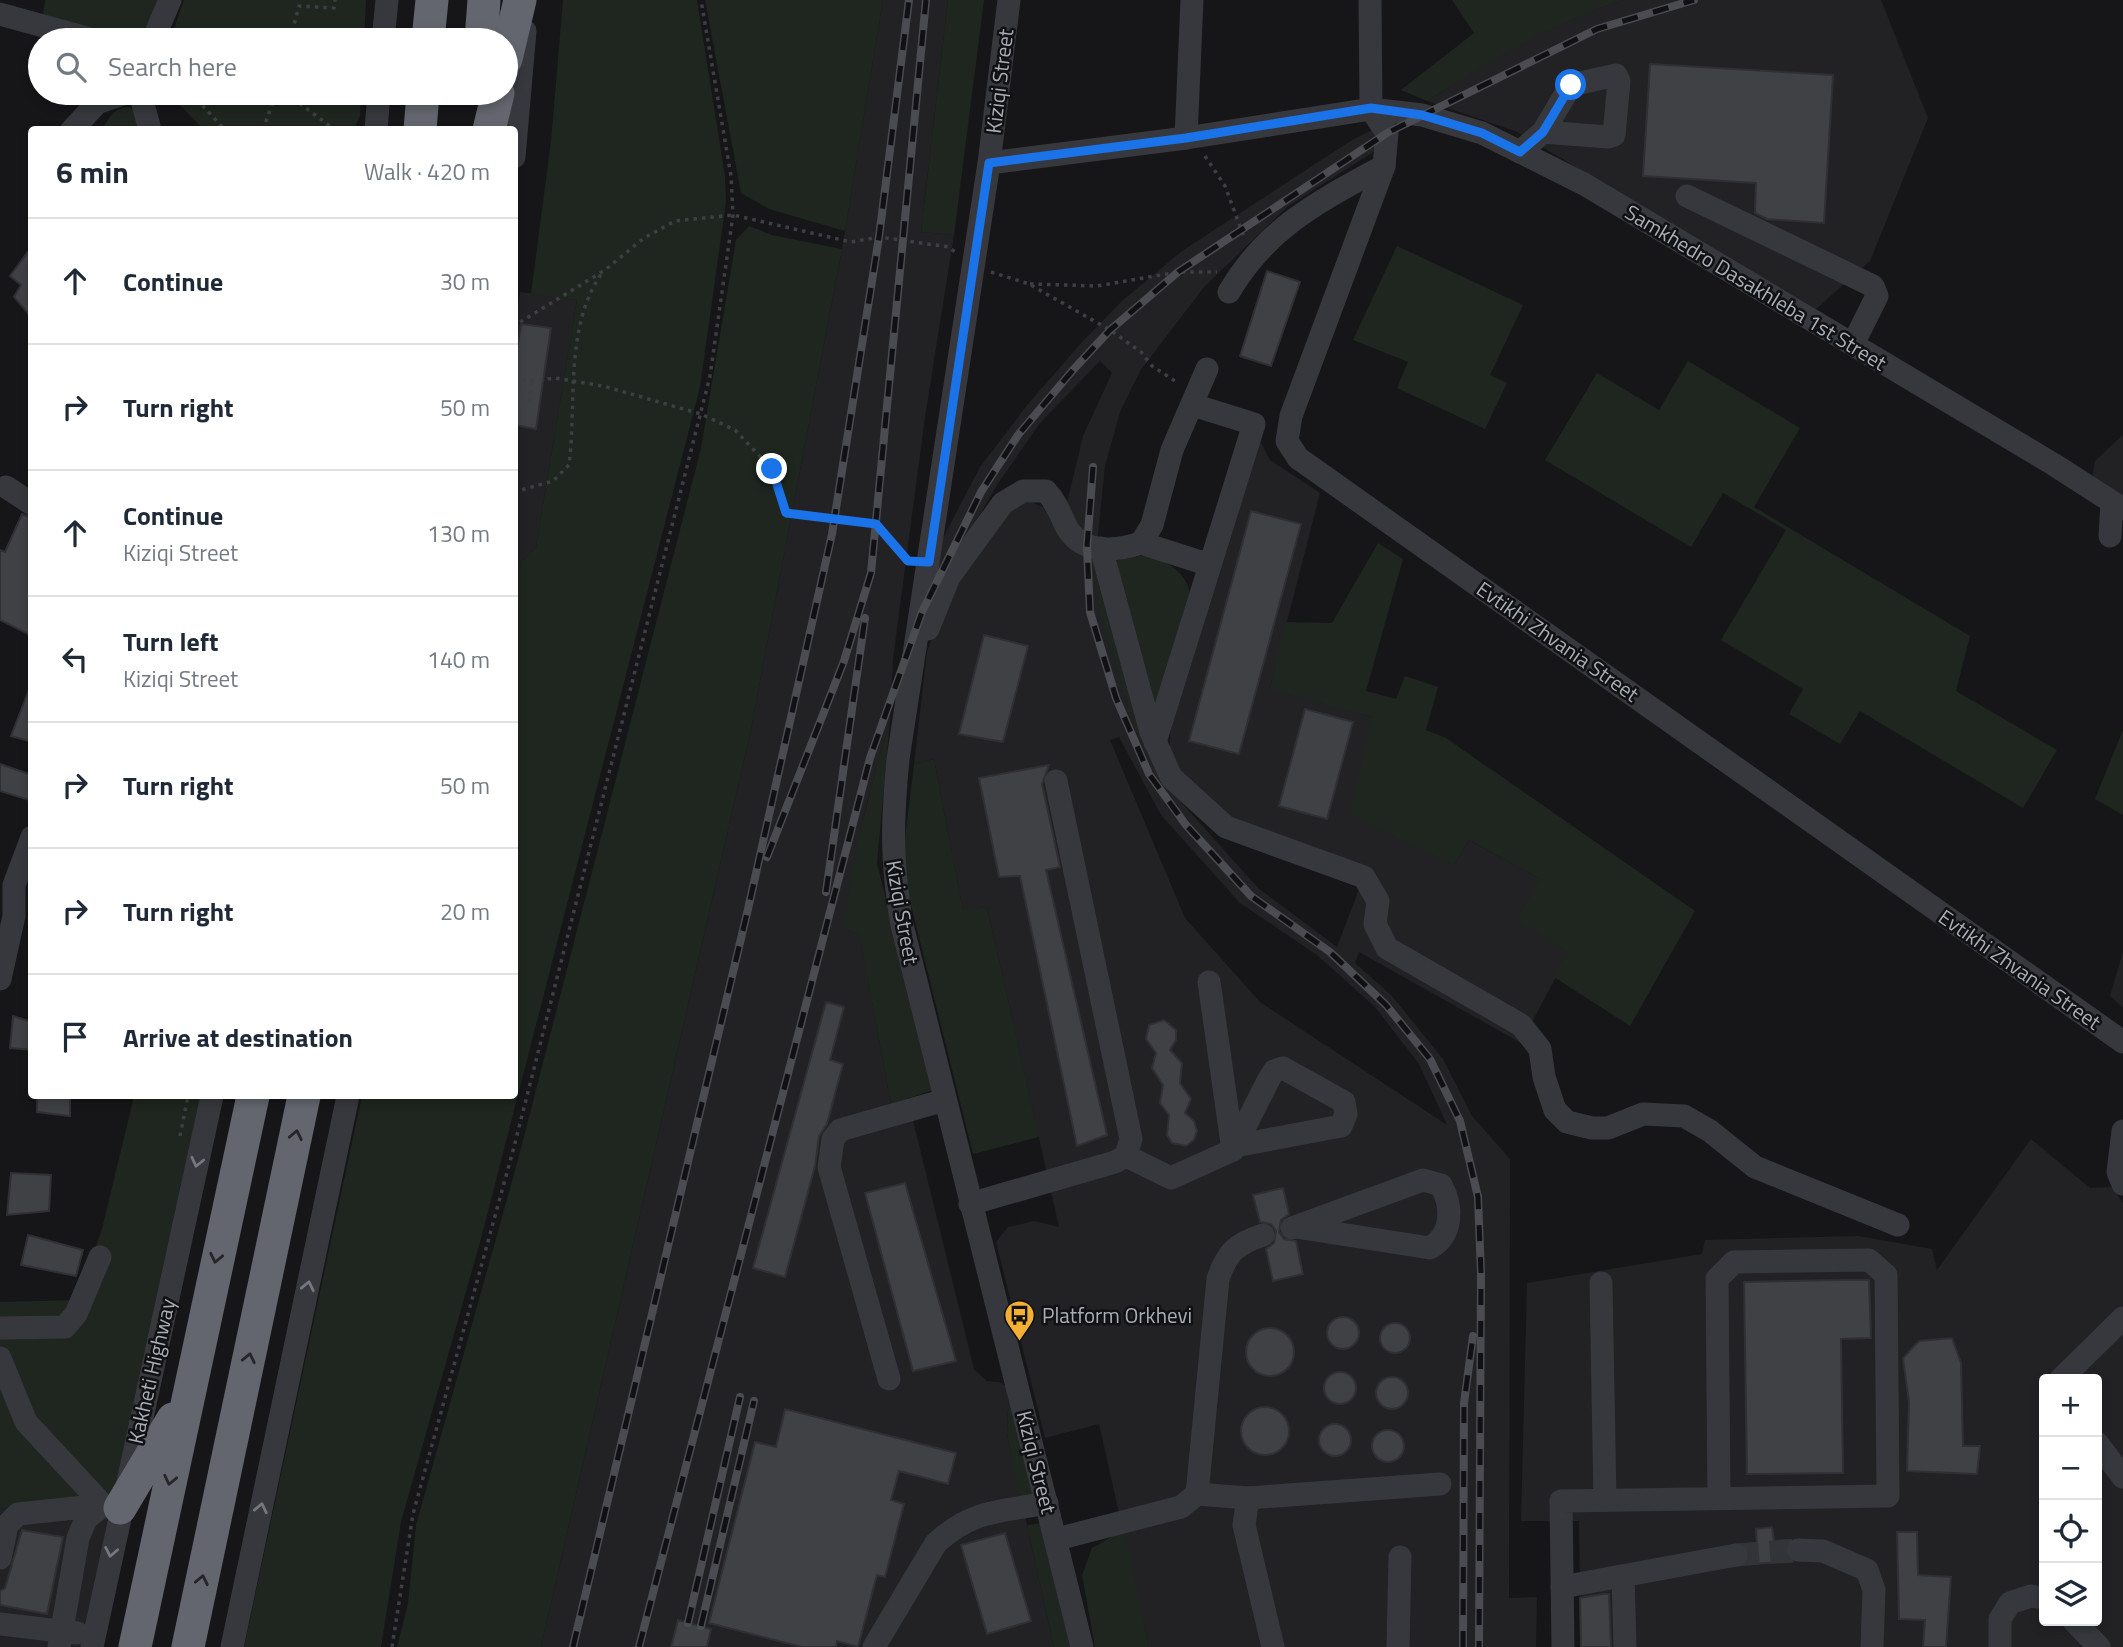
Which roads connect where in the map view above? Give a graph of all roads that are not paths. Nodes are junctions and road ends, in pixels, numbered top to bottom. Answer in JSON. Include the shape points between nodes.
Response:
{"nodes":[{"id":1,"x":170,"y":0,"type":"edge"},
{"id":2,"x":387,"y":0,"type":"edge"},
{"id":3,"x":432,"y":0,"type":"edge"},
{"id":4,"x":484,"y":0,"type":"edge"},
{"id":5,"x":520,"y":0,"type":"edge"},
{"id":6,"x":528,"y":0,"type":"edge"},
{"id":7,"x":1009,"y":0,"type":"edge"},
{"id":8,"x":1192,"y":0,"type":"edge"},
{"id":9,"x":1370,"y":0,"type":"edge"},
{"id":10,"x":7,"y":10,"type":"edge"},
{"id":11,"x":59,"y":28,"type":"edge"},
{"id":12,"x":158,"y":28,"type":"edge"},
{"id":13,"x":384,"y":28,"type":"edge"},
{"id":14,"x":429,"y":28,"type":"edge"},
{"id":15,"x":482,"y":28,"type":"edge"},
{"id":16,"x":513,"y":28,"type":"edge"},
{"id":17,"x":95,"y":105,"type":"edge"},
{"id":18,"x":143,"y":105,"type":"edge"},
{"id":19,"x":378,"y":105,"type":"edge"},
{"id":20,"x":422,"y":105,"type":"edge"},
{"id":21,"x":476,"y":105,"type":"edge"},
{"id":22,"x":495,"y":105,"type":"edge"},
{"id":23,"x":1371,"y":108,"type":"junction"},
{"id":24,"x":76,"y":126,"type":"edge"},
{"id":25,"x":149,"y":126,"type":"edge"},
{"id":26,"x":376,"y":126,"type":"edge"},
{"id":27,"x":420,"y":126,"type":"edge"},
{"id":28,"x":473,"y":126,"type":"edge"},
{"id":29,"x":490,"y":126,"type":"edge"},
{"id":30,"x":517,"y":126,"type":"edge"},
{"id":31,"x":1543,"y":132,"type":"dead end"},
{"id":32,"x":1191,"y":137,"type":"junction"},
{"id":33,"x":1520,"y":152,"type":"junction"},
{"id":34,"x":989,"y":163,"type":"junction"},
{"id":35,"x":1384,"y":166,"type":"junction"},
{"id":36,"x":1687,"y":196,"type":"dead end"},
{"id":37,"x":1234,"y":282,"type":"road end"},
{"id":38,"x":1853,"y":345,"type":"junction"},
{"id":39,"x":1207,"y":369,"type":"dead end"},
{"id":40,"x":1196,"y":400,"type":"junction"},
{"id":41,"x":6,"y":487,"type":"dead end"},
{"id":42,"x":28,"y":501,"type":"edge"},
{"id":43,"x":2117,"y":506,"type":"edge"},
{"id":44,"x":2110,"y":536,"type":"dead end"},
{"id":45,"x":1141,"y":543,"type":"junction"},
{"id":46,"x":1101,"y":548,"type":"junction"},
{"id":47,"x":1210,"y":565,"type":"junction"},
{"id":48,"x":913,"y":664,"type":"junction"},
{"id":49,"x":1155,"y":742,"type":"junction"},
{"id":50,"x":1056,"y":781,"type":"dead end"},
{"id":51,"x":28,"y":844,"type":"edge"},
{"id":52,"x":7,"y":883,"type":"edge"},
{"id":53,"x":0,"y":979,"type":"edge"},
{"id":54,"x":1209,"y":982,"type":"dead end"},
{"id":55,"x":2123,"y":1042,"type":"edge"},
{"id":56,"x":211,"y":1099,"type":"edge"},
{"id":57,"x":252,"y":1099,"type":"edge"},
{"id":58,"x":303,"y":1099,"type":"edge"},
{"id":59,"x":347,"y":1099,"type":"edge"},
{"id":60,"x":945,"y":1100,"type":"junction"},
{"id":61,"x":2123,"y":1131,"type":"edge"},
{"id":62,"x":1234,"y":1148,"type":"junction"},
{"id":63,"x":1126,"y":1156,"type":"junction"},
{"id":64,"x":2123,"y":1184,"type":"edge"},
{"id":65,"x":970,"y":1203,"type":"junction"},
{"id":66,"x":1898,"y":1225,"type":"dead end"},
{"id":67,"x":1295,"y":1228,"type":"joint"},
{"id":68,"x":1263,"y":1235,"type":"dead end"},
{"id":69,"x":100,"y":1257,"type":"dead end"},
{"id":70,"x":1601,"y":1283,"type":"dead end"},
{"id":71,"x":2123,"y":1318,"type":"edge"},
{"id":72,"x":0,"y":1328,"type":"edge"},
{"id":73,"x":0,"y":1358,"type":"edge"},
{"id":74,"x":2067,"y":1374,"type":"edge"},
{"id":75,"x":889,"y":1379,"type":"dead end"},
{"id":76,"x":187,"y":1395,"type":"junction"},
{"id":77,"x":2102,"y":1450,"type":"edge"},
{"id":78,"x":2123,"y":1477,"type":"edge"},
{"id":79,"x":1440,"y":1484,"type":"dead end"},
{"id":80,"x":1197,"y":1494,"type":"junction"},
{"id":81,"x":1248,"y":1498,"type":"junction"},
{"id":82,"x":1719,"y":1498,"type":"junction"},
{"id":83,"x":1605,"y":1500,"type":"junction"},
{"id":84,"x":1047,"y":1503,"type":"junction"},
{"id":85,"x":111,"y":1507,"type":"junction"},
{"id":86,"x":1057,"y":1539,"type":"junction"},
{"id":87,"x":1798,"y":1550,"type":"tunnel mouth"},
{"id":88,"x":1736,"y":1555,"type":"tunnel mouth"},
{"id":89,"x":1400,"y":1557,"type":"dead end"},
{"id":90,"x":0,"y":1558,"type":"edge"},
{"id":91,"x":1623,"y":1576,"type":"junction"},
{"id":92,"x":1562,"y":1587,"type":"junction"},
{"id":93,"x":2039,"y":1597,"type":"edge"},
{"id":94,"x":0,"y":1624,"type":"edge"},
{"id":95,"x":2079,"y":1626,"type":"edge"},
{"id":96,"x":76,"y":1641,"type":"edge"},
{"id":97,"x":135,"y":1647,"type":"edge"},
{"id":98,"x":188,"y":1647,"type":"edge"},
{"id":99,"x":232,"y":1647,"type":"edge"},
{"id":100,"x":874,"y":1647,"type":"edge"},
{"id":101,"x":1082,"y":1647,"type":"edge"},
{"id":102,"x":1273,"y":1647,"type":"edge"},
{"id":103,"x":1398,"y":1647,"type":"edge"},
{"id":104,"x":1563,"y":1647,"type":"edge"},
{"id":105,"x":1625,"y":1647,"type":"edge"},
{"id":106,"x":1872,"y":1647,"type":"edge"},
{"id":107,"x":2000,"y":1647,"type":"edge"},
{"id":108,"x":2099,"y":1647,"type":"edge"}],
"edges":[{"from":1,"to":12,"type":"street"},
{"from":2,"to":13,"type":"street"},
{"from":3,"to":14,"type":"highway"},
{"from":4,"to":15,"type":"highway"},
{"from":5,"to":16,"type":"highway"},
{"from":6,"to":30,"type":"street"},
{"from":7,"to":34,"type":"street","name":"Kiziqi Street"},
{"from":8,"to":32,"type":"street"},
{"from":9,"to":23,"type":"street"},
{"from":10,"to":11,"type":"street"},
{"from":17,"to":24,"type":"street"},
{"from":18,"to":25,"type":"street"},
{"from":19,"to":26,"type":"street"},
{"from":20,"to":27,"type":"highway"},
{"from":21,"to":28,"type":"highway"},
{"from":22,"to":29,"type":"highway"},
{"from":23,"to":32,"type":"street","name":"Kiziqi Street"},
{"from":23,"to":33,"type":"street","name":"Samkhedro Dasakhleba 1st Street","via":[[1422,115],[1482,133]]},
{"from":23,"to":35,"type":"street","name":"Evtikhi Zhvania Street","via":[[1387,132]]},
{"from":31,"to":33,"type":"street"},
{"from":32,"to":34,"type":"street","name":"Kiziqi Street"},
{"from":33,"to":38,"type":"street","name":"Samkhedro Dasakhleba 1st Street","via":[[1584,184]]},
{"from":34,"to":48,"type":"street","name":"Kiziqi Street"},
{"from":35,"to":37,"type":"street","via":[[1317,203],[1254,254]]},
{"from":35,"to":55,"type":"street","name":"Evtikhi Zhvania Street","via":[[1291,416],[1287,441],[1298,458]]},
{"from":36,"to":38,"type":"street","via":[[1873,286],[1877,296]]},
{"from":38,"to":43,"type":"street","name":"Samkhedro Dasakhleba 1st Street"},
{"from":39,"to":40,"type":"street"},
{"from":40,"to":45,"type":"street","via":[[1172,450],[1152,525]]},
{"from":40,"to":47,"type":"street","via":[[1254,424]]},
{"from":41,"to":42,"type":"street"},
{"from":43,"to":44,"type":"street"},
{"from":45,"to":46,"type":"street","via":[[1123,549]]},
{"from":45,"to":47,"type":"street"},
{"from":46,"to":48,"type":"street","via":[[1078,541],[1046,491],[1023,491],[1003,503],[949,577]]},
{"from":46,"to":49,"type":"street"},
{"from":47,"to":49,"type":"street"},
{"from":48,"to":60,"type":"street","name":"Kiziqi Street","via":[[891,830],[894,883]]},
{"from":49,"to":66,"type":"street","via":[[1171,777],[1226,827],[1364,877],[1378,901],[1376,924],[1387,948],[1521,1025],[1540,1049],[1555,1110],[1567,1122],[1608,1128],[1643,1114],[1684,1116],[1755,1167]]},
{"from":50,"to":63,"type":"street","via":[[1131,1139]]},
{"from":51,"to":52,"type":"street"},
{"from":52,"to":53,"type":"street","via":[[14,916]]},
{"from":54,"to":62,"type":"street"},
{"from":56,"to":85,"type":"street","name":"Kakheti Highway","one_way":true},
{"from":57,"to":76,"type":"highway","name":"Kakheti Highway","one_way":true},
{"from":98,"to":58,"type":"highway","one_way":true},
{"from":99,"to":59,"type":"street","one_way":true},
{"from":60,"to":65,"type":"street","name":"Kiziqi Street"},
{"from":60,"to":75,"type":"street","via":[[840,1130],[831,1149],[829,1167]]},
{"from":61,"to":64,"type":"street","via":[[2118,1172]]},
{"from":62,"to":62,"type":"street","via":[[1274,1071],[1283,1068],[1344,1102],[1341,1126]]},
{"from":62,"to":63,"type":"street","via":[[1171,1178]]},
{"from":63,"to":65,"type":"street"},
{"from":65,"to":84,"type":"street","name":"Kiziqi Street"},
{"from":67,"to":67,"type":"street","via":[[1423,1180],[1441,1185],[1449,1199],[1443,1240],[1430,1248]]},
{"from":68,"to":80,"type":"street","via":[[1231,1250],[1218,1279]]},
{"from":69,"to":72,"type":"street","via":[[76,1314],[65,1327]]},
{"from":70,"to":83,"type":"street"},
{"from":71,"to":74,"type":"street"},
{"from":73,"to":85,"type":"street","via":[[26,1422]]},
{"from":76,"to":85,"type":"highway"},
{"from":76,"to":97,"type":"highway","name":"Kakheti Highway","one_way":true},
{"from":77,"to":78,"type":"street"},
{"from":79,"to":81,"type":"street"},
{"from":80,"to":81,"type":"street"},
{"from":80,"to":86,"type":"street","via":[[1181,1507]]},
{"from":81,"to":102,"type":"street","via":[[1244,1525]]},
{"from":82,"to":82,"type":"street","via":[[1717,1279],[1734,1262],[1869,1261],[1886,1275],[1888,1496]]},
{"from":82,"to":83,"type":"street"},
{"from":83,"to":92,"type":"street","via":[[1561,1501]]},
{"from":84,"to":86,"type":"street","name":"Kiziqi Street"},
{"from":84,"to":100,"type":"street","via":[[977,1515],[949,1531],[936,1543]]},
{"from":85,"to":90,"type":"street","via":[[18,1514],[7,1525]]},
{"from":85,"to":96,"type":"street","name":"Kakheti Highway","one_way":true},
{"from":85,"to":96,"type":"street","via":[[86,1519],[78,1538]]},
{"from":86,"to":101,"type":"street","name":"Kiziqi Street"},
{"from":87,"to":106,"type":"street","via":[[1823,1551],[1867,1570],[1874,1590]]},
{"from":88,"to":91,"type":"street"},
{"from":89,"to":103,"type":"street"},
{"from":91,"to":92,"type":"street"},
{"from":91,"to":105,"type":"street"},
{"from":92,"to":104,"type":"street"},
{"from":93,"to":107,"type":"street","via":[[2010,1603],[2000,1619]]},
{"from":94,"to":96,"type":"street"},
{"from":95,"to":108,"type":"street"}]}
